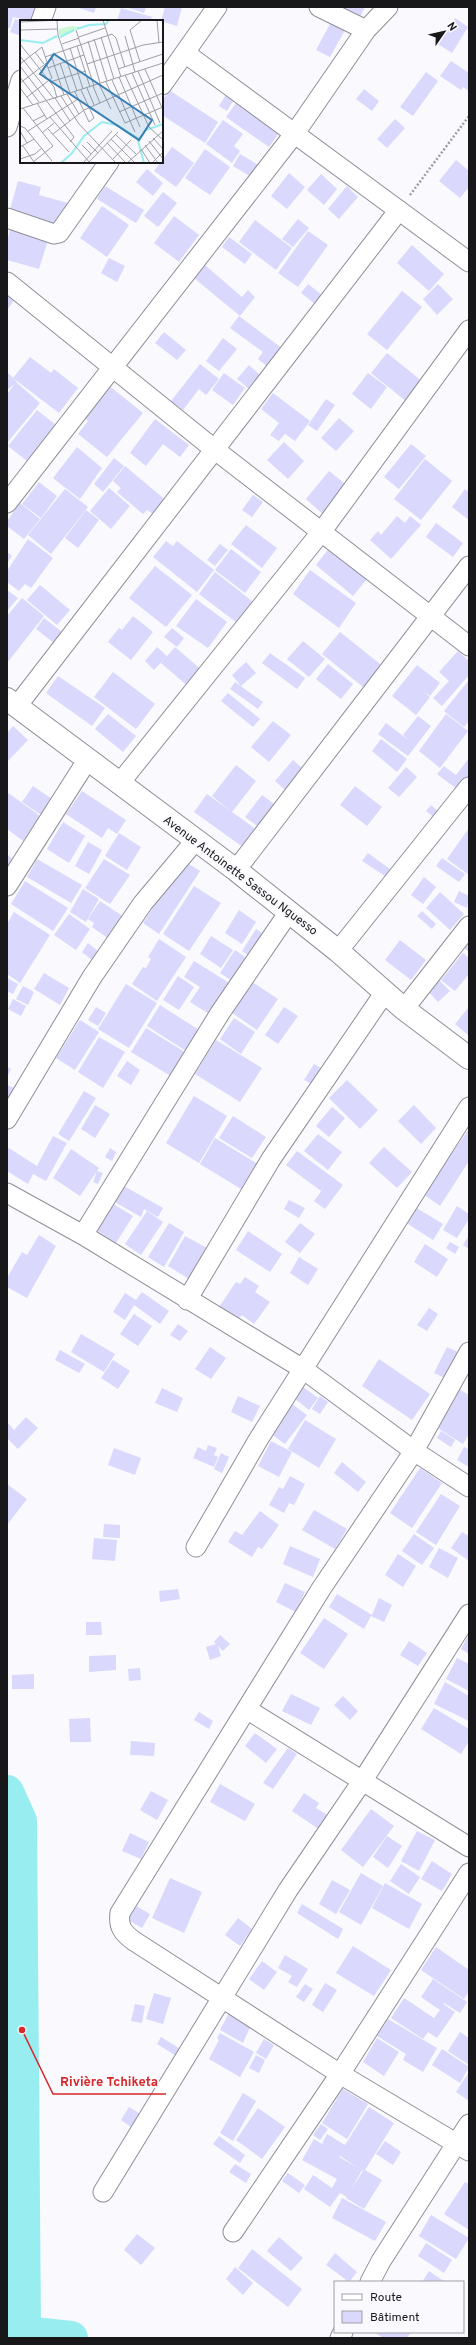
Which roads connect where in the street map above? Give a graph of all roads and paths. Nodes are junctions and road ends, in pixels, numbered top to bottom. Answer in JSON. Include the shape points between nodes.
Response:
{"nodes":[{"id":1,"x":46,"y":7,"type":"edge"},
{"id":2,"x":217,"y":7,"type":"edge"},
{"id":3,"x":319,"y":7,"type":"edge"},
{"id":4,"x":388,"y":7,"type":"edge"},
{"id":5,"x":41,"y":20,"type":"edge"},
{"id":6,"x":366,"y":30,"type":"junction"},
{"id":7,"x":185,"y":52,"type":"junction"},
{"id":8,"x":20,"y":83,"type":"edge"},
{"id":9,"x":163,"y":84,"type":"edge"},
{"id":10,"x":469,"y":116,"type":"edge"},
{"id":11,"x":7,"y":127,"type":"edge"},
{"id":12,"x":295,"y":133,"type":"junction"},
{"id":13,"x":108,"y":163,"type":"edge"},
{"id":14,"x":399,"y":210,"type":"junction"},
{"id":15,"x":7,"y":218,"type":"edge"},
{"id":16,"x":469,"y":262,"type":"edge"},
{"id":17,"x":7,"y":282,"type":"edge"},
{"id":18,"x":469,"y":330,"type":"edge"},
{"id":19,"x":114,"y":367,"type":"junction"},
{"id":20,"x":214,"y":450,"type":"junction"},
{"id":21,"x":7,"y":503,"type":"edge"},
{"id":22,"x":322,"y":531,"type":"junction"},
{"id":23,"x":469,"y":566,"type":"edge"},
{"id":24,"x":430,"y":616,"type":"junction"},
{"id":25,"x":469,"y":646,"type":"edge"},
{"id":26,"x":12,"y":702,"type":"edge"},
{"id":27,"x":88,"y":759,"type":"junction"},
{"id":28,"x":119,"y":784,"type":"junction"},
{"id":29,"x":469,"y":787,"type":"edge"},
{"id":30,"x":195,"y":840,"type":"junction"},
{"id":31,"x":236,"y":870,"type":"junction"},
{"id":32,"x":7,"y":886,"type":"edge"},
{"id":33,"x":289,"y":912,"type":"junction"},
{"id":34,"x":469,"y":926,"type":"edge"},
{"id":35,"x":338,"y":951,"type":"junction"},
{"id":36,"x":385,"y":992,"type":"junction"},
{"id":37,"x":404,"y":1009,"type":"junction"},
{"id":38,"x":469,"y":1058,"type":"edge"},
{"id":39,"x":469,"y":1107,"type":"edge"},
{"id":40,"x":7,"y":1118,"type":"edge"},
{"id":41,"x":7,"y":1194,"type":"edge"},
{"id":42,"x":83,"y":1235,"type":"junction"},
{"id":43,"x":187,"y":1300,"type":"junction"},
{"id":44,"x":469,"y":1352,"type":"edge"},
{"id":45,"x":303,"y":1369,"type":"junction"},
{"id":46,"x":414,"y":1451,"type":"junction"},
{"id":47,"x":469,"y":1487,"type":"edge"},
{"id":48,"x":196,"y":1547,"type":"dead end"},
{"id":49,"x":469,"y":1614,"type":"edge"},
{"id":50,"x":248,"y":1710,"type":"junction"},
{"id":51,"x":363,"y":1780,"type":"junction"},
{"id":52,"x":469,"y":1846,"type":"edge"},
{"id":53,"x":469,"y":1873,"type":"edge"},
{"id":54,"x":223,"y":1999,"type":"junction"},
{"id":55,"x":340,"y":2074,"type":"junction"},
{"id":56,"x":469,"y":2124,"type":"edge"},
{"id":57,"x":463,"y":2147,"type":"edge"},
{"id":58,"x":103,"y":2192,"type":"dead end"},
{"id":59,"x":233,"y":2232,"type":"dead end"},
{"id":60,"x":371,"y":2281,"type":"edge"}],
"edges":[{"from":1,"to":5,"type":"street"},
{"from":2,"to":7,"type":"street"},
{"from":3,"to":6,"type":"street"},
{"from":4,"to":6,"type":"street"},
{"from":6,"to":12,"type":"street"},
{"from":7,"to":9,"type":"street"},
{"from":7,"to":12,"type":"street"},
{"from":8,"to":11,"type":"street"},
{"from":10,"to":14,"type":"path"},
{"from":12,"to":14,"type":"street"},
{"from":12,"to":19,"type":"street"},
{"from":13,"to":15,"type":"street","via":[[59,233],[54,234]]},
{"from":14,"to":16,"type":"street"},
{"from":14,"to":20,"type":"street"},
{"from":17,"to":19,"type":"street"},
{"from":18,"to":22,"type":"street"},
{"from":19,"to":20,"type":"street"},
{"from":19,"to":21,"type":"street"},
{"from":20,"to":22,"type":"street"},
{"from":20,"to":26,"type":"street"},
{"from":22,"to":24,"type":"street"},
{"from":22,"to":28,"type":"street"},
{"from":23,"to":24,"type":"street"},
{"from":24,"to":25,"type":"street"},
{"from":24,"to":31,"type":"street"},
{"from":26,"to":27,"type":"street","name":"Avenue Antoinette Sassou Nguesso"},
{"from":27,"to":28,"type":"street","name":"Avenue Antoinette Sassou Nguesso"},
{"from":27,"to":32,"type":"street"},
{"from":28,"to":30,"type":"street","name":"Avenue Antoinette Sassou Nguesso"},
{"from":29,"to":35,"type":"street"},
{"from":30,"to":31,"type":"street","name":"Avenue Antoinette Sassou Nguesso"},
{"from":30,"to":40,"type":"street","via":[[143,903],[92,977]]},
{"from":31,"to":33,"type":"street","name":"Avenue Antoinette Sassou Nguesso"},
{"from":33,"to":35,"type":"street","name":"Avenue Antoinette Sassou Nguesso"},
{"from":33,"to":42,"type":"street","via":[[220,1013]]},
{"from":34,"to":37,"type":"street"},
{"from":35,"to":36,"type":"street","name":"Avenue Antoinette Sassou Nguesso"},
{"from":36,"to":37,"type":"street","name":"Avenue Antoinette Sassou Nguesso"},
{"from":36,"to":43,"type":"street","via":[[271,1159]]},
{"from":37,"to":38,"type":"street","name":"Avenue Antoinette Sassou Nguesso"},
{"from":39,"to":45,"type":"street"},
{"from":41,"to":42,"type":"street"},
{"from":42,"to":43,"type":"street"},
{"from":43,"to":45,"type":"street"},
{"from":44,"to":46,"type":"street"},
{"from":45,"to":46,"type":"street"},
{"from":45,"to":48,"type":"street"},
{"from":46,"to":47,"type":"street"},
{"from":46,"to":50,"type":"street","via":[[321,1589]]},
{"from":49,"to":51,"type":"street"},
{"from":50,"to":51,"type":"street"},
{"from":50,"to":54,"type":"street","via":[[120,1913],[119,1920],[124,1933],[134,1941]]},
{"from":51,"to":52,"type":"street"},
{"from":51,"to":54,"type":"street","via":[[288,1890]]},
{"from":53,"to":55,"type":"street"},
{"from":54,"to":55,"type":"street"},
{"from":54,"to":58,"type":"street"},
{"from":55,"to":57,"type":"street"},
{"from":55,"to":59,"type":"street"},
{"from":56,"to":57,"type":"street"},
{"from":57,"to":60,"type":"street","via":[[381,2261]]}]}
